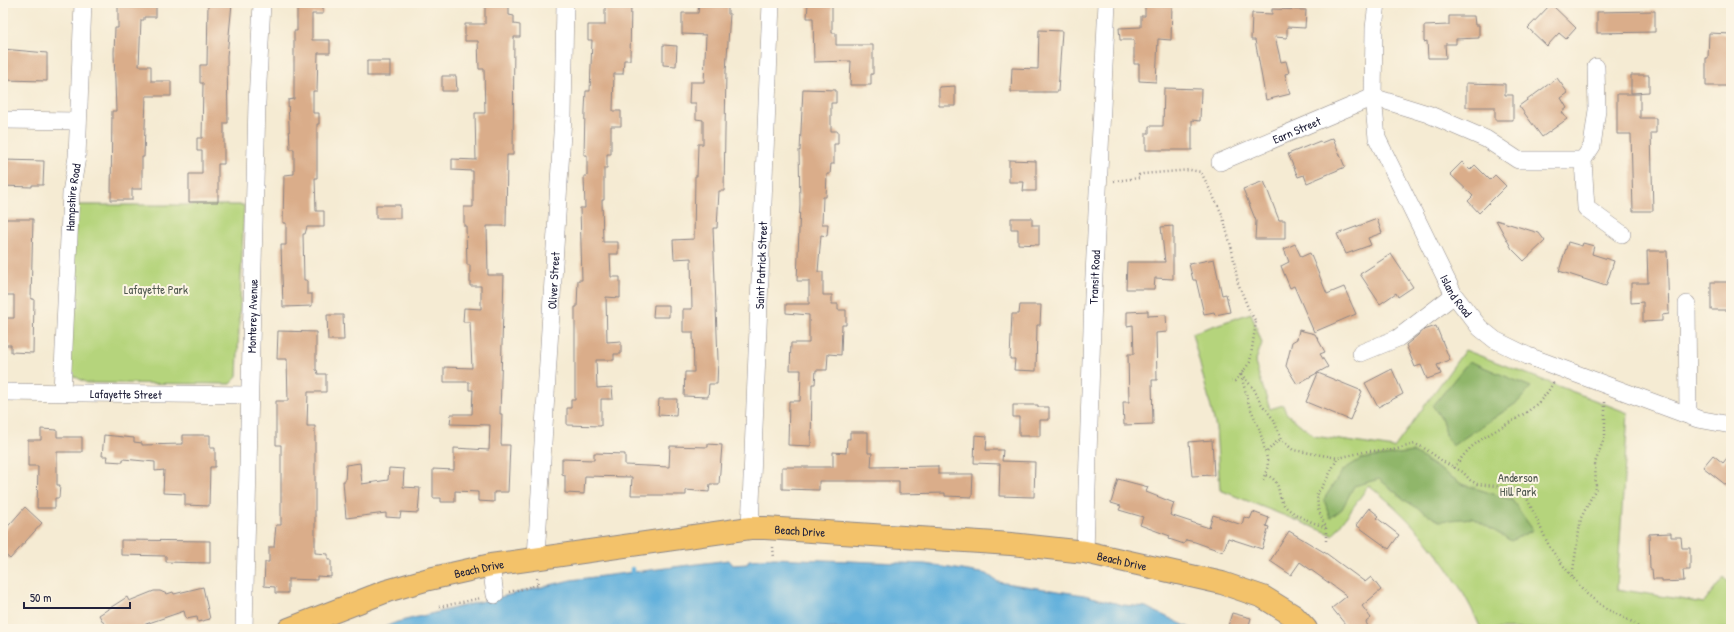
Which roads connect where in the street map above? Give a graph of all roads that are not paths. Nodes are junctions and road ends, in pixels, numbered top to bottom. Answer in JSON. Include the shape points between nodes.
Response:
{"nodes":[{"id":1,"x":83,"y":3,"type":"edge"},
{"id":2,"x":262,"y":3,"type":"edge"},
{"id":3,"x":565,"y":3,"type":"edge"},
{"id":4,"x":771,"y":3,"type":"edge"},
{"id":5,"x":1106,"y":3,"type":"edge"},
{"id":6,"x":1377,"y":3,"type":"edge"},
{"id":7,"x":1596,"y":67,"type":"dead end"},
{"id":8,"x":1373,"y":98,"type":"junction"},
{"id":9,"x":3,"y":120,"type":"edge"},
{"id":10,"x":78,"y":121,"type":"junction"},
{"id":11,"x":1583,"y":160,"type":"junction"},
{"id":12,"x":1220,"y":162,"type":"dead end"},
{"id":13,"x":1622,"y":234,"type":"dead end"},
{"id":14,"x":1454,"y":295,"type":"junction"},
{"id":15,"x":1687,"y":304,"type":"dead end"},
{"id":16,"x":1361,"y":354,"type":"dead end"},
{"id":17,"x":3,"y":392,"type":"edge"},
{"id":18,"x":62,"y":392,"type":"junction"},
{"id":19,"x":249,"y":395,"type":"junction"},
{"id":20,"x":1688,"y":415,"type":"junction"},
{"id":21,"x":1731,"y":425,"type":"edge"},
{"id":22,"x":750,"y":528,"type":"junction"},
{"id":23,"x":1085,"y":552,"type":"junction"},
{"id":24,"x":536,"y":557,"type":"junction"},
{"id":25,"x":491,"y":565,"type":"junction"},
{"id":26,"x":495,"y":595,"type":"road end"},
{"id":27,"x":244,"y":629,"type":"edge"},
{"id":28,"x":289,"y":629,"type":"edge"},
{"id":29,"x":1306,"y":629,"type":"edge"}],
"edges":[{"from":1,"to":10,"type":"street","name":"Hampshire Road"},
{"from":2,"to":19,"type":"street","name":"Monterey Avenue"},
{"from":3,"to":24,"type":"street","name":"Oliver Street","via":[[563,125]]},
{"from":4,"to":22,"type":"street","name":"Saint Patrick Street"},
{"from":5,"to":23,"type":"street","name":"Transit Road"},
{"from":6,"to":8,"type":"street","name":"Island Road"},
{"from":7,"to":11,"type":"street","via":[[1597,110],[1592,146]]},
{"from":8,"to":11,"type":"street","via":[[1428,114],[1486,139],[1518,160]]},
{"from":8,"to":12,"type":"street","name":"Earn Street"},
{"from":8,"to":14,"type":"street","name":"Island Road","via":[[1377,138]]},
{"from":9,"to":10,"type":"street"},
{"from":10,"to":18,"type":"street","name":"Hampshire Road","via":[[77,157],[71,193]]},
{"from":11,"to":13,"type":"street","via":[[1586,208]]},
{"from":14,"to":16,"type":"street","via":[[1398,338]]},
{"from":14,"to":20,"type":"street","name":"Island Road","via":[[1480,328],[1495,340]]},
{"from":15,"to":20,"type":"street"},
{"from":17,"to":18,"type":"street","name":"Lafayette Street"},
{"from":18,"to":19,"type":"street","name":"Lafayette Street"},
{"from":19,"to":27,"type":"street","name":"Monterey Avenue"},
{"from":20,"to":21,"type":"street","name":"Island Road","via":[[1708,422]]},
{"from":22,"to":23,"type":"main road","name":"Beach Drive","via":[[1011,544]]},
{"from":22,"to":24,"type":"main road","name":"Beach Drive"},
{"from":23,"to":29,"type":"main road","name":"Beach Drive","via":[[1222,583],[1283,608]]},
{"from":24,"to":25,"type":"main road","name":"Beach Drive"},
{"from":25,"to":26,"type":"street"},
{"from":25,"to":28,"type":"main road","name":"Beach Drive","via":[[429,579],[387,592]]}]}
